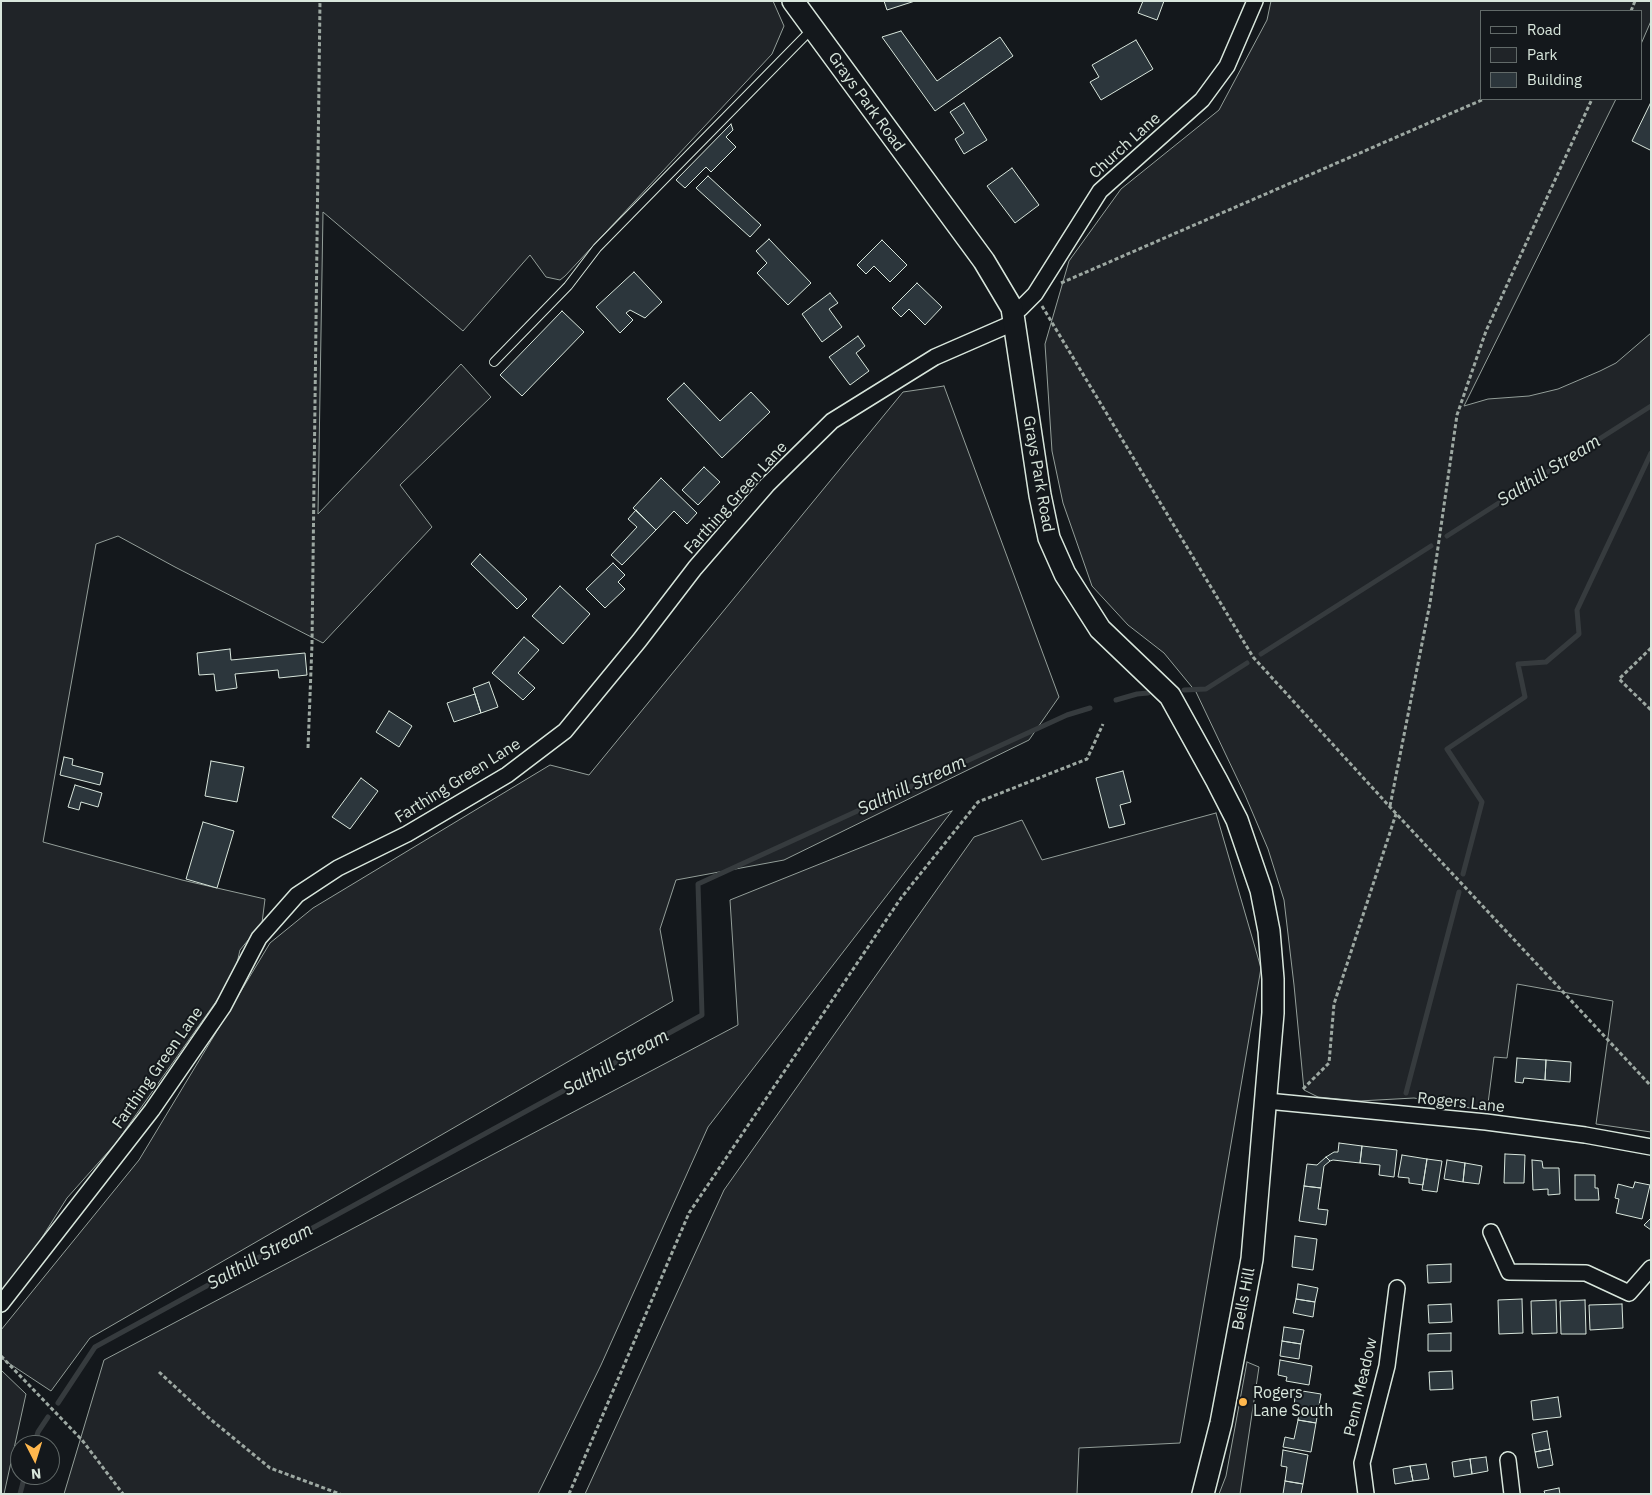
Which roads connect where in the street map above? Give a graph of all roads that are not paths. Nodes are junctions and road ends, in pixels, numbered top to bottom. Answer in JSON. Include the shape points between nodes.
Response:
{"nodes":[{"id":1,"x":794,"y":1,"type":"edge"},
{"id":2,"x":1255,"y":1,"type":"edge"},
{"id":3,"x":812,"y":28,"type":"junction"},
{"id":4,"x":1013,"y":315,"type":"junction"},
{"id":5,"x":494,"y":362,"type":"dead end"},
{"id":6,"x":1267,"y":1101,"type":"junction"},
{"id":7,"x":1651,"y":1147,"type":"edge"},
{"id":8,"x":1491,"y":1232,"type":"dead end"},
{"id":9,"x":1651,"y":1268,"type":"edge"},
{"id":10,"x":1397,"y":1288,"type":"dead end"},
{"id":11,"x":1,"y":1304,"type":"edge"},
{"id":12,"x":1508,"y":1460,"type":"dead end"},
{"id":13,"x":1203,"y":1494,"type":"edge"},
{"id":14,"x":1366,"y":1494,"type":"edge"},
{"id":15,"x":1512,"y":1494,"type":"edge"}],
"edges":[{"from":1,"to":3,"type":"main road","name":"Grays Park Road"},
{"from":2,"to":4,"type":"street","name":"Church Lane","via":[[1226,66],[1202,100],[1100,191],[1036,294]]},
{"from":3,"to":4,"type":"main road","name":"Grays Park Road","via":[[984,261]]},
{"from":3,"to":5,"type":"lane","via":[[597,248],[568,286]]},
{"from":4,"to":6,"type":"main road","name":"Grays Park Road","via":[[1049,538],[1065,574],[1100,629],[1170,696],[1237,820],[1261,890],[1269,931],[1274,1013]]},
{"from":4,"to":11,"type":"street","name":"Farthing Green Lane","via":[[935,357],[832,421],[766,485],[565,731],[507,775],[407,834],[338,868],[297,896],[259,938],[223,1007],[152,1110]]},
{"from":6,"to":7,"type":"street","name":"Rogers Lane","via":[[1486,1122]]},
{"from":6,"to":13,"type":"main road","name":"Bells Hill","via":[[1252,1259],[1221,1423]]},
{"from":8,"to":9,"type":"street","via":[[1509,1272],[1586,1273],[1629,1293]]},
{"from":10,"to":14,"type":"street","name":"Penn Meadow","via":[[1387,1366],[1362,1463]]},
{"from":12,"to":15,"type":"street"}]}
